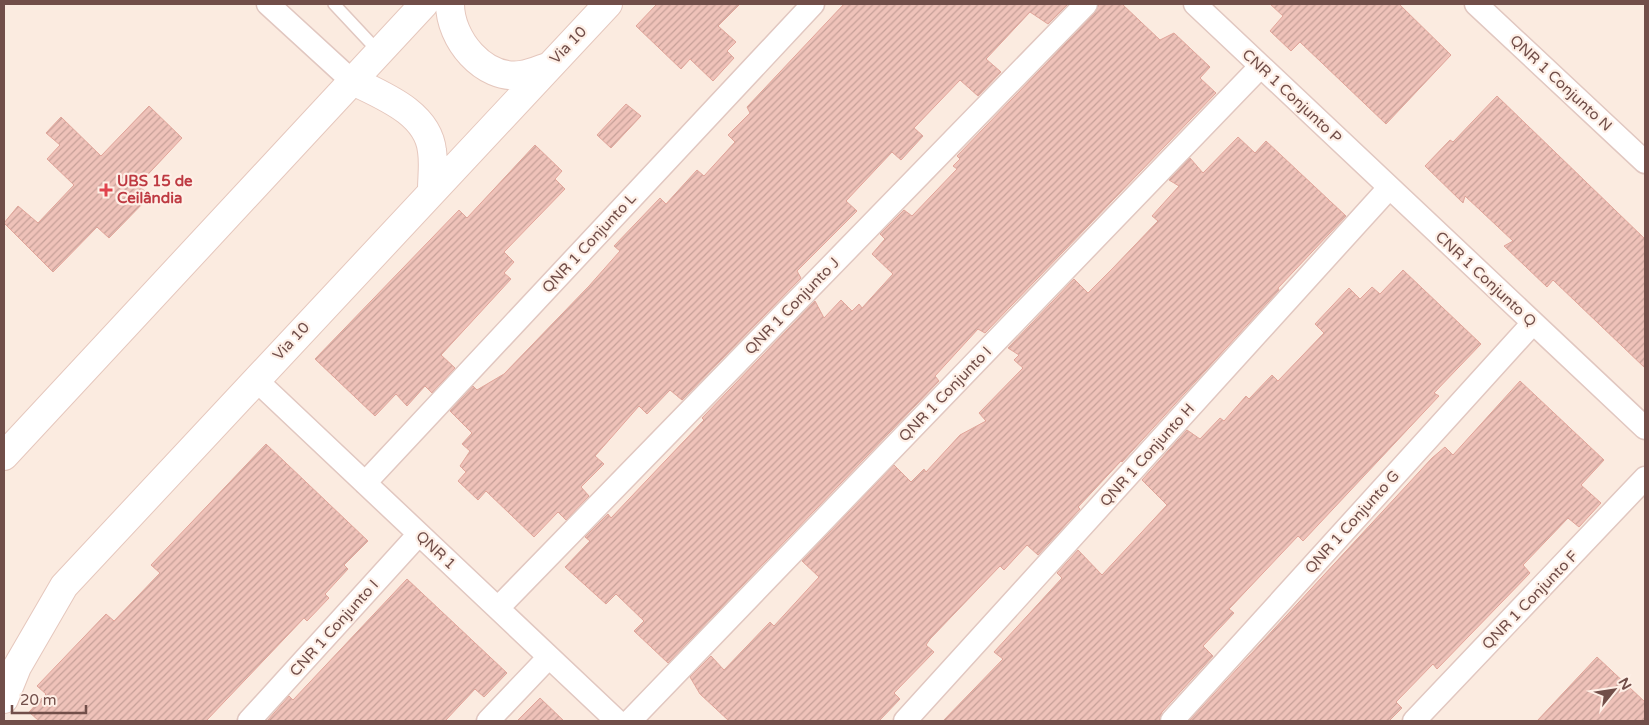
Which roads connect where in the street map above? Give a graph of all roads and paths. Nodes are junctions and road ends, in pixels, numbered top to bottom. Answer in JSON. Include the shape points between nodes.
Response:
{"nodes":[{"id":1,"x":268,"y":4,"type":"edge"},
{"id":2,"x":334,"y":4,"type":"edge"},
{"id":3,"x":424,"y":4,"type":"edge"},
{"id":4,"x":450,"y":4,"type":"edge"},
{"id":5,"x":608,"y":4,"type":"edge"},
{"id":6,"x":813,"y":4,"type":"edge"},
{"id":7,"x":1086,"y":4,"type":"edge"},
{"id":8,"x":1195,"y":4,"type":"edge"},
{"id":9,"x":1476,"y":4,"type":"edge"},
{"id":10,"x":378,"y":51,"type":"junction"},
{"id":11,"x":547,"y":67,"type":"junction"},
{"id":12,"x":1260,"y":67,"type":"junction"},
{"id":13,"x":351,"y":80,"type":"junction"},
{"id":14,"x":1645,"y":162,"type":"edge"},
{"id":15,"x":1389,"y":188,"type":"junction"},
{"id":16,"x":432,"y":190,"type":"junction"},
{"id":17,"x":1533,"y":323,"type":"junction"},
{"id":18,"x":255,"y":379,"type":"junction"},
{"id":19,"x":1645,"y":428,"type":"edge"},
{"id":20,"x":4,"y":456,"type":"edge"},
{"id":21,"x":1645,"y":478,"type":"edge"},
{"id":22,"x":365,"y":483,"type":"junction"},
{"id":23,"x":419,"y":534,"type":"junction"},
{"id":24,"x":498,"y":608,"type":"junction"},
{"id":25,"x":549,"y":656,"type":"junction"},
{"id":26,"x":4,"y":697,"type":"edge"},
{"id":27,"x":10,"y":721,"type":"edge"},
{"id":28,"x":249,"y":721,"type":"edge"},
{"id":29,"x":488,"y":721,"type":"edge"},
{"id":30,"x":617,"y":721,"type":"edge"},
{"id":31,"x":630,"y":721,"type":"edge"},
{"id":32,"x":905,"y":721,"type":"edge"},
{"id":33,"x":1172,"y":721,"type":"edge"},
{"id":34,"x":1414,"y":721,"type":"edge"}],
"edges":[{"from":1,"to":13,"type":"street"},
{"from":2,"to":10,"type":"lane"},
{"from":3,"to":10,"type":"main road"},
{"from":4,"to":11,"type":"main road","via":[[450,14],[462,43],[482,65],[521,76]]},
{"from":5,"to":11,"type":"main road","name":"Via 10"},
{"from":6,"to":22,"type":"street","name":"QNR 1 Conjunto L"},
{"from":7,"to":24,"type":"street","name":"QNR 1 Conjunto J"},
{"from":8,"to":12,"type":"street","name":"CNR 1 Conjunto P"},
{"from":9,"to":14,"type":"street","name":"QNR 1 Conjunto N"},
{"from":10,"to":13,"type":"main road"},
{"from":11,"to":16,"type":"main road","name":"Via 10"},
{"from":12,"to":15,"type":"street","name":"CNR 1 Conjunto P"},
{"from":12,"to":31,"type":"street","name":"QNR 1 Conjunto I"},
{"from":13,"to":16,"type":"main road","via":[[391,98],[422,127],[432,150]]},
{"from":13,"to":20,"type":"main road"},
{"from":15,"to":17,"type":"street","name":"CNR 1 Conjunto Q"},
{"from":15,"to":32,"type":"street","name":"QNR 1 Conjunto H"},
{"from":16,"to":18,"type":"main road","name":"Via 10"},
{"from":17,"to":19,"type":"street","name":"CNR 1 Conjunto Q"},
{"from":17,"to":33,"type":"street","name":"QNR 1 Conjunto G"},
{"from":18,"to":22,"type":"street","name":"QNR 1"},
{"from":18,"to":26,"type":"main road","name":"Via 10","via":[[64,586],[17,667]]},
{"from":21,"to":34,"type":"street","name":"QNR 1 Conjunto F"},
{"from":22,"to":23,"type":"street","name":"QNR 1"},
{"from":23,"to":24,"type":"street","name":"QNR 1"},
{"from":23,"to":28,"type":"street","name":"CNR 1 Conjunto I"},
{"from":24,"to":25,"type":"street","name":"QNR 1"},
{"from":25,"to":29,"type":"street"},
{"from":25,"to":30,"type":"street","name":"QNR 1"},
{"from":26,"to":27,"type":"main road"}]}
